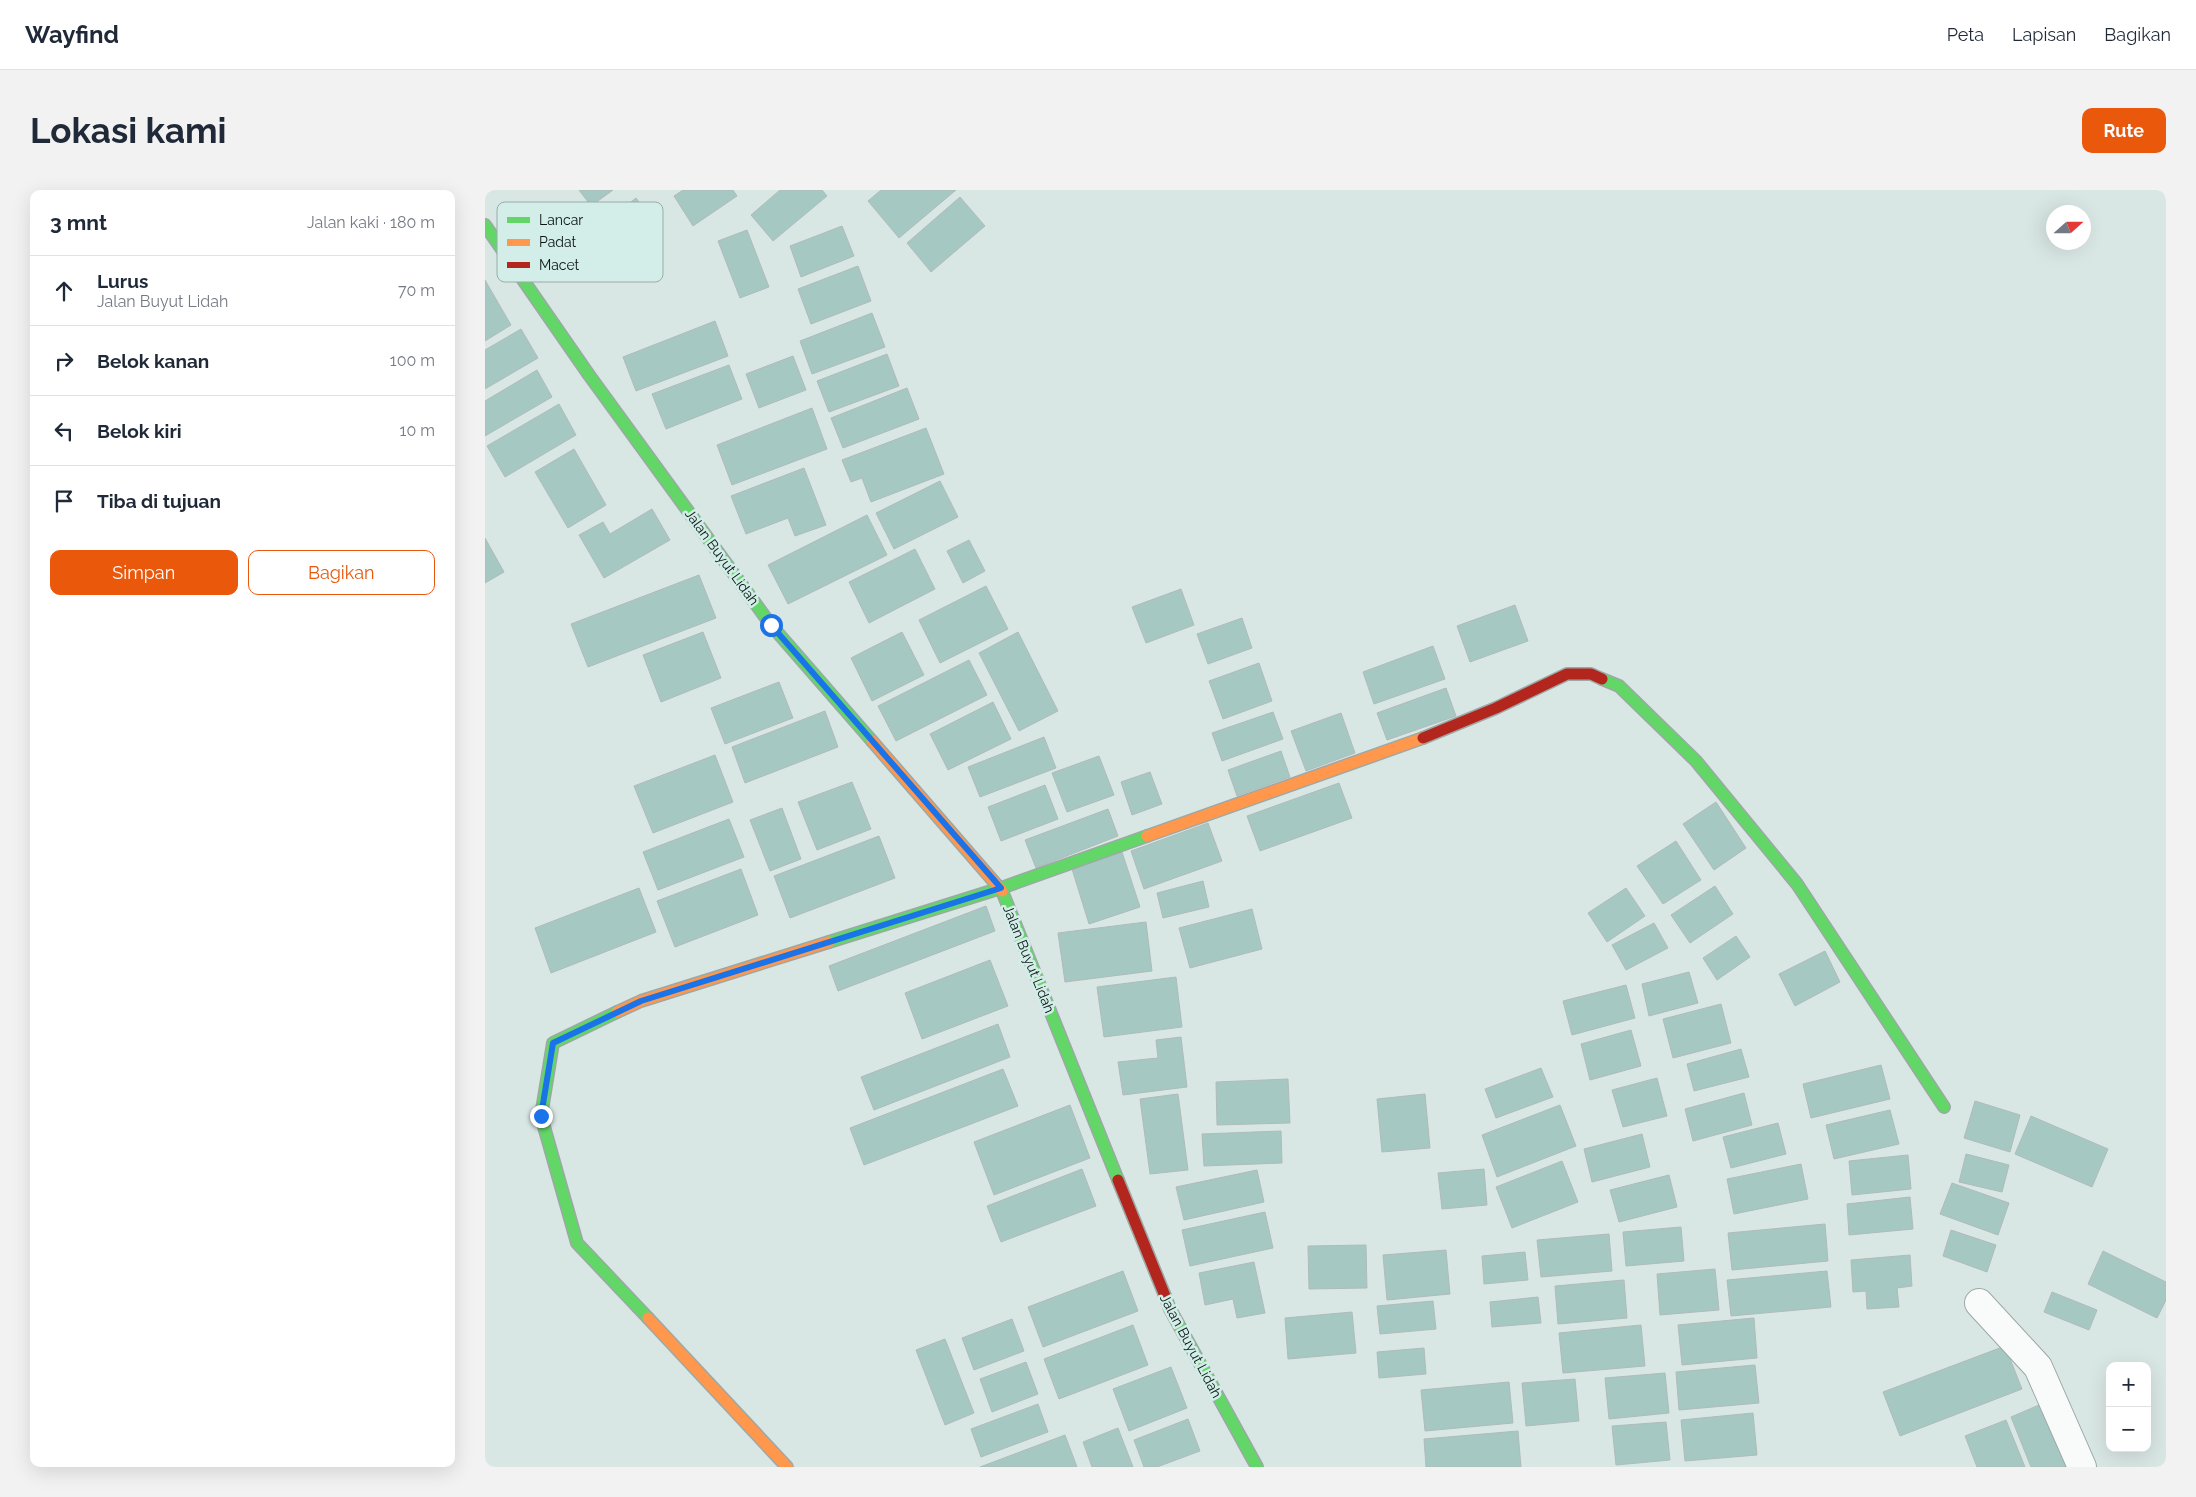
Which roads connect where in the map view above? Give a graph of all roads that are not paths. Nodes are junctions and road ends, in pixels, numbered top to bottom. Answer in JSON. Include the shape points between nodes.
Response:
{"nodes":[{"id":1,"x":485,"y":225,"type":"edge"},
{"id":2,"x":497,"y":242,"type":"edge"},
{"id":3,"x":525,"y":282,"type":"edge"},
{"id":4,"x":1001,"y":888,"type":"junction"},
{"id":5,"x":1944,"y":1107,"type":"dead end"},
{"id":6,"x":1979,"y":1302,"type":"dead end"},
{"id":7,"x":787,"y":1467,"type":"edge"},
{"id":8,"x":1257,"y":1467,"type":"edge"},
{"id":9,"x":2082,"y":1467,"type":"edge"}],
"edges":[{"from":1,"to":2,"type":"street","name":"Jalan Buyut Lidah"},
{"from":3,"to":4,"type":"street","name":"Jalan Buyut Lidah","via":[[771,625]]},
{"from":4,"to":5,"type":"street","via":[[1423,738],[1567,674],[1591,674],[1619,686],[1695,761],[1791,876]]},
{"from":4,"to":7,"type":"street","via":[[641,1001],[553,1043],[541,1116],[577,1243]]},
{"from":4,"to":8,"type":"street","name":"Jalan Buyut Lidah","via":[[1169,1310]]},
{"from":6,"to":9,"type":"street","via":[[2038,1367]]}]}
